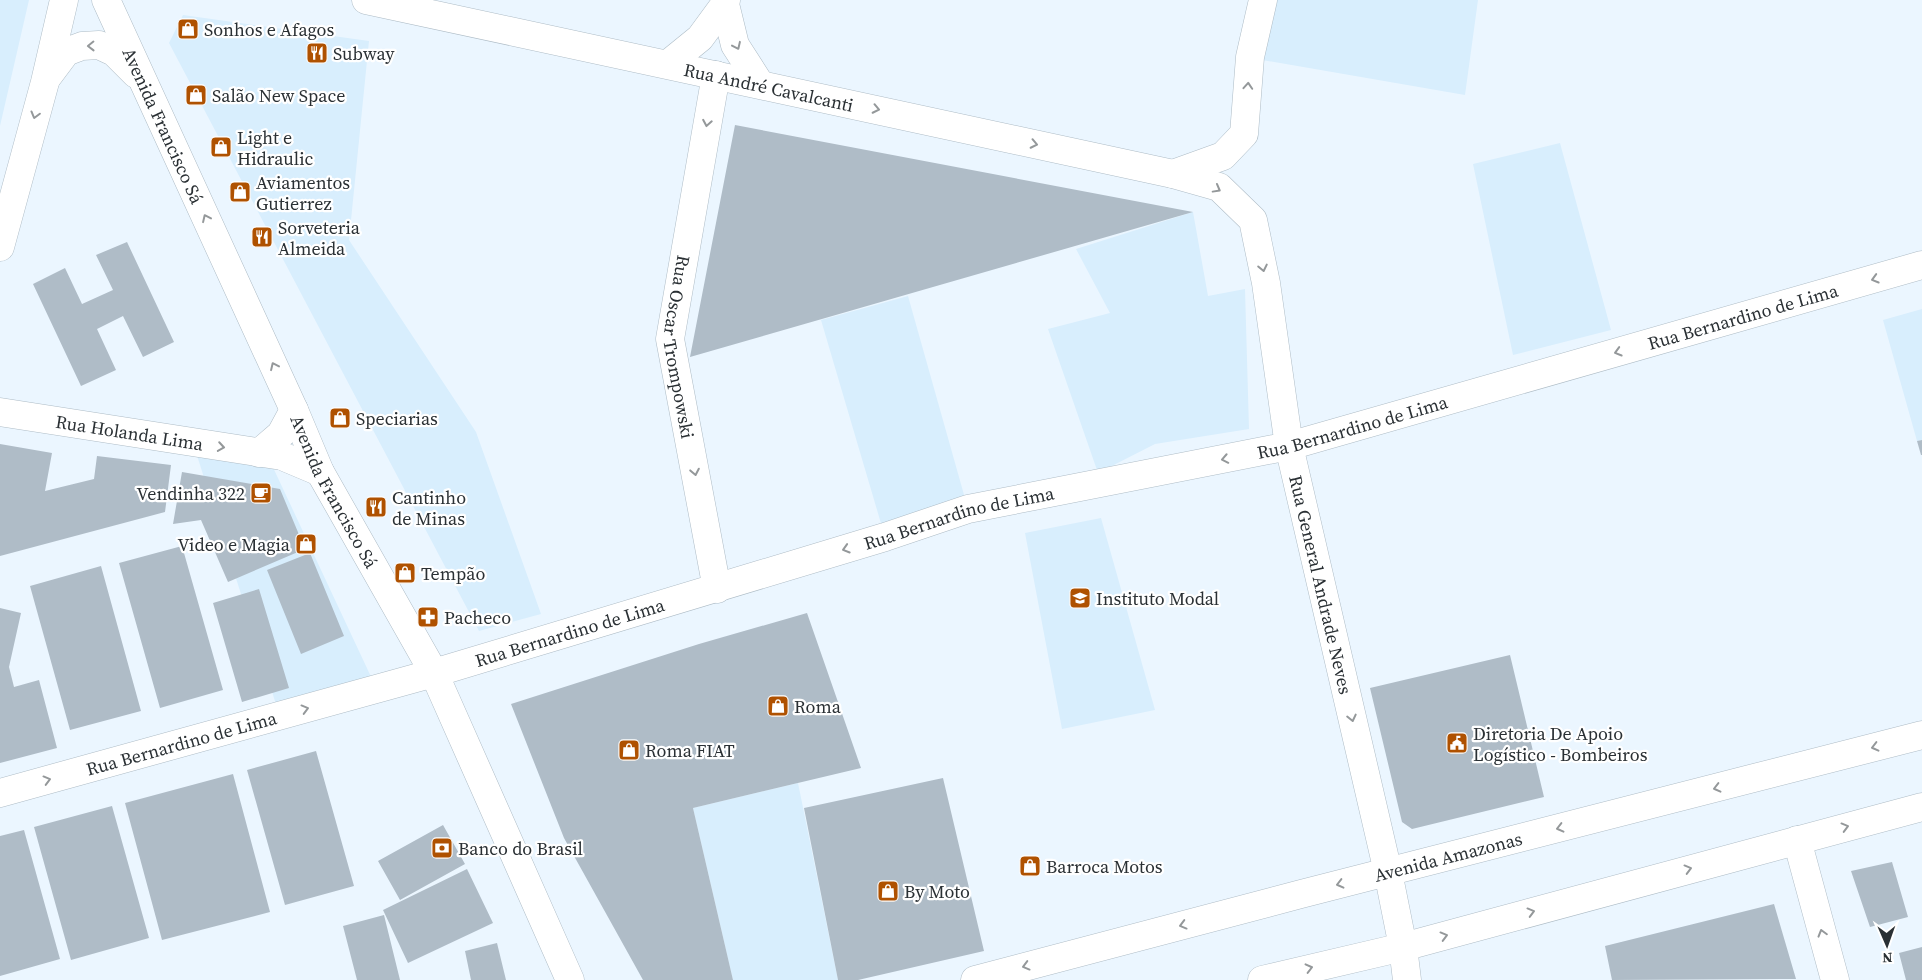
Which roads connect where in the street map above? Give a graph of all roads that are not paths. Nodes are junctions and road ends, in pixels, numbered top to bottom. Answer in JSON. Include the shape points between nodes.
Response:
{"nodes":[{"id":1,"x":64,"y":0,"type":"edge"},
{"id":2,"x":106,"y":0,"type":"edge"},
{"id":3,"x":366,"y":0,"type":"edge"},
{"id":4,"x":1263,"y":0,"type":"edge"},
{"id":5,"x":725,"y":2,"type":"edge"},
{"id":6,"x":668,"y":64,"type":"junction"},
{"id":7,"x":716,"y":75,"type":"junction"},
{"id":8,"x":44,"y":82,"type":"junction"},
{"id":9,"x":144,"y":82,"type":"junction"},
{"id":10,"x":760,"y":84,"type":"junction"},
{"id":11,"x":1173,"y":174,"type":"junction"},
{"id":12,"x":1253,"y":220,"type":"joint"},
{"id":13,"x":0,"y":247,"type":"edge"},
{"id":14,"x":1922,"y":265,"type":"edge"},
{"id":15,"x":294,"y":410,"type":"junction"},
{"id":16,"x":0,"y":412,"type":"edge"},
{"id":17,"x":1289,"y":446,"type":"junction"},
{"id":18,"x":259,"y":453,"type":"junction"},
{"id":19,"x":320,"y":472,"type":"junction"},
{"id":20,"x":717,"y":589,"type":"junction"},
{"id":21,"x":434,"y":673,"type":"junction"},
{"id":22,"x":1922,"y":735,"type":"edge"},
{"id":23,"x":0,"y":793,"type":"edge"},
{"id":24,"x":1922,"y":807,"type":"edge"},
{"id":25,"x":1797,"y":840,"type":"junction"},
{"id":26,"x":1388,"y":872,"type":"junction"},
{"id":27,"x":1403,"y":947,"type":"junction"},
{"id":28,"x":570,"y":980,"type":"edge"},
{"id":29,"x":975,"y":980,"type":"edge"},
{"id":30,"x":1262,"y":980,"type":"edge"},
{"id":31,"x":1407,"y":980,"type":"edge"},
{"id":32,"x":1835,"y":980,"type":"edge"}],
"edges":[{"from":1,"to":8,"type":"street"},
{"from":2,"to":9,"type":"street","name":"Avenida Francisco Sá"},
{"from":3,"to":6,"type":"street","name":"Rua André Cavalcanti"},
{"from":11,"to":4,"type":"street","one_way":true,"via":[[1223,156],[1244,134],[1250,57]]},
{"from":5,"to":6,"type":"street","via":[[700,38]]},
{"from":5,"to":10,"type":"street","one_way":true,"via":[[735,45]]},
{"from":6,"to":7,"type":"street","name":"Rua André Cavalcanti"},
{"from":7,"to":10,"type":"street","name":"Rua André Cavalcanti"},
{"from":7,"to":20,"type":"street","name":"Rua Oscar Trompowski","one_way":true,"via":[[670,339]]},
{"from":9,"to":8,"type":"street","one_way":true,"via":[[114,52],[99,45],[82,46],[66,52]]},
{"from":8,"to":13,"type":"street","one_way":true},
{"from":15,"to":9,"type":"street","name":"Avenida Francisco Sá","one_way":true},
{"from":10,"to":11,"type":"street","name":"Rua André Cavalcanti","one_way":true},
{"from":11,"to":12,"type":"street","name":"Rua André Cavalcanti","one_way":true,"via":[[1219,188]]},
{"from":12,"to":17,"type":"street","name":"Rua General Andrade Neves","one_way":true,"via":[[1266,283]]},
{"from":14,"to":17,"type":"street","name":"Rua Bernardino de Lima","one_way":true},
{"from":15,"to":18,"type":"street","via":[[280,434]]},
{"from":15,"to":19,"type":"street","name":"Avenida Francisco Sá"},
{"from":16,"to":18,"type":"street","name":"Rua Holanda Lima","one_way":true},
{"from":17,"to":20,"type":"street","name":"Rua Bernardino de Lima","one_way":true,"via":[[968,509]]},
{"from":17,"to":26,"type":"street","name":"Rua General Andrade Neves","one_way":true},
{"from":18,"to":19,"type":"street","name":"Rua Holanda Lima","via":[[282,456]]},
{"from":19,"to":21,"type":"street","name":"Avenida Francisco Sá"},
{"from":20,"to":21,"type":"street","name":"Rua Bernardino de Lima"},
{"from":23,"to":21,"type":"street","name":"Rua Bernardino de Lima","one_way":true},
{"from":21,"to":28,"type":"street","name":"Avenida Francisco Sá"},
{"from":22,"to":26,"type":"street","name":"Avenida Amazonas","one_way":true},
{"from":25,"to":24,"type":"street","one_way":true},
{"from":27,"to":25,"type":"street","one_way":true},
{"from":32,"to":25,"type":"street","one_way":true},
{"from":26,"to":27,"type":"street","name":"Rua General Andrade Neves"},
{"from":26,"to":29,"type":"street","name":"Avenida Amazonas","one_way":true},
{"from":30,"to":27,"type":"street","one_way":true},
{"from":27,"to":31,"type":"street","name":"Rua General Andrade Neves"}]}
